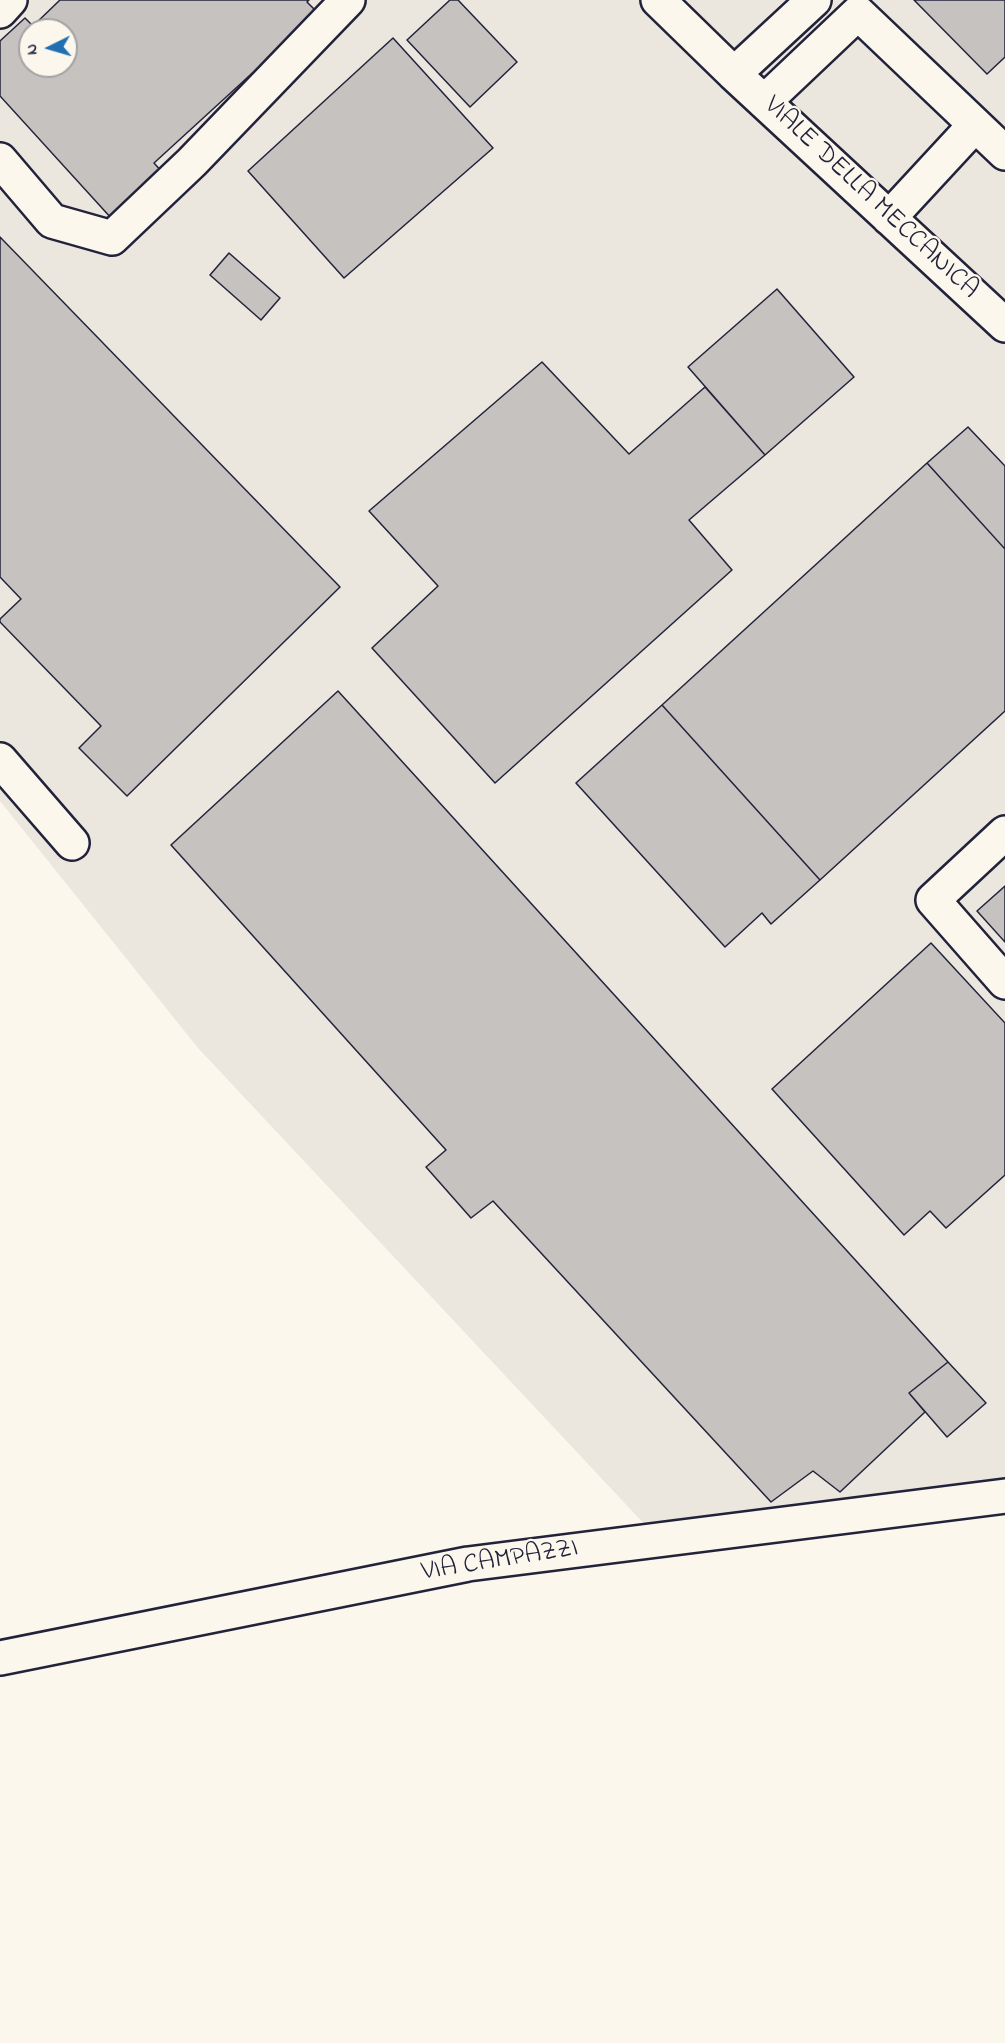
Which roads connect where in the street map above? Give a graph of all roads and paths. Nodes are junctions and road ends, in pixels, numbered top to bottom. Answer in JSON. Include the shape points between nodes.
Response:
{"nodes":[{"id":1,"x":10,"y":0,"type":"edge"},
{"id":2,"x":348,"y":0,"type":"edge"},
{"id":3,"x":658,"y":0,"type":"edge"},
{"id":4,"x":814,"y":0,"type":"edge"},
{"id":5,"x":0,"y":11,"type":"edge"},
{"id":6,"x":734,"y":74,"type":"junction"},
{"id":7,"x":764,"y":102,"type":"junction"},
{"id":8,"x":975,"y":125,"type":"junction"},
{"id":9,"x":1005,"y":153,"type":"edge"},
{"id":10,"x":0,"y":160,"type":"edge"},
{"id":11,"x":890,"y":218,"type":"junction"},
{"id":12,"x":1005,"y":325,"type":"edge"},
{"id":13,"x":0,"y":760,"type":"edge"},
{"id":14,"x":1005,"y":833,"type":"edge"},
{"id":15,"x":72,"y":843,"type":"dead end"},
{"id":16,"x":1005,"y":982,"type":"edge"},
{"id":17,"x":1005,"y":1496,"type":"edge"},
{"id":18,"x":0,"y":1658,"type":"edge"}],
"edges":[{"from":1,"to":5,"type":"street"},
{"from":2,"to":10,"type":"street","via":[[192,162],[112,238],[52,221]]},
{"from":3,"to":6,"type":"street","name":"VIALE DELLA MECCANICA"},
{"from":4,"to":6,"type":"street"},
{"from":6,"to":7,"type":"street","name":"VIALE DELLA MECCANICA"},
{"from":7,"to":8,"type":"street","via":[[858,14]]},
{"from":7,"to":11,"type":"street","name":"VIALE DELLA MECCANICA"},
{"from":8,"to":9,"type":"street"},
{"from":8,"to":11,"type":"street"},
{"from":11,"to":12,"type":"street","name":"VIALE DELLA MECCANICA"},
{"from":13,"to":15,"type":"street"},
{"from":14,"to":16,"type":"street","via":[[933,900]]},
{"from":17,"to":18,"type":"street","name":"VIA CAMPAZZI","via":[[468,1564]]}]}
